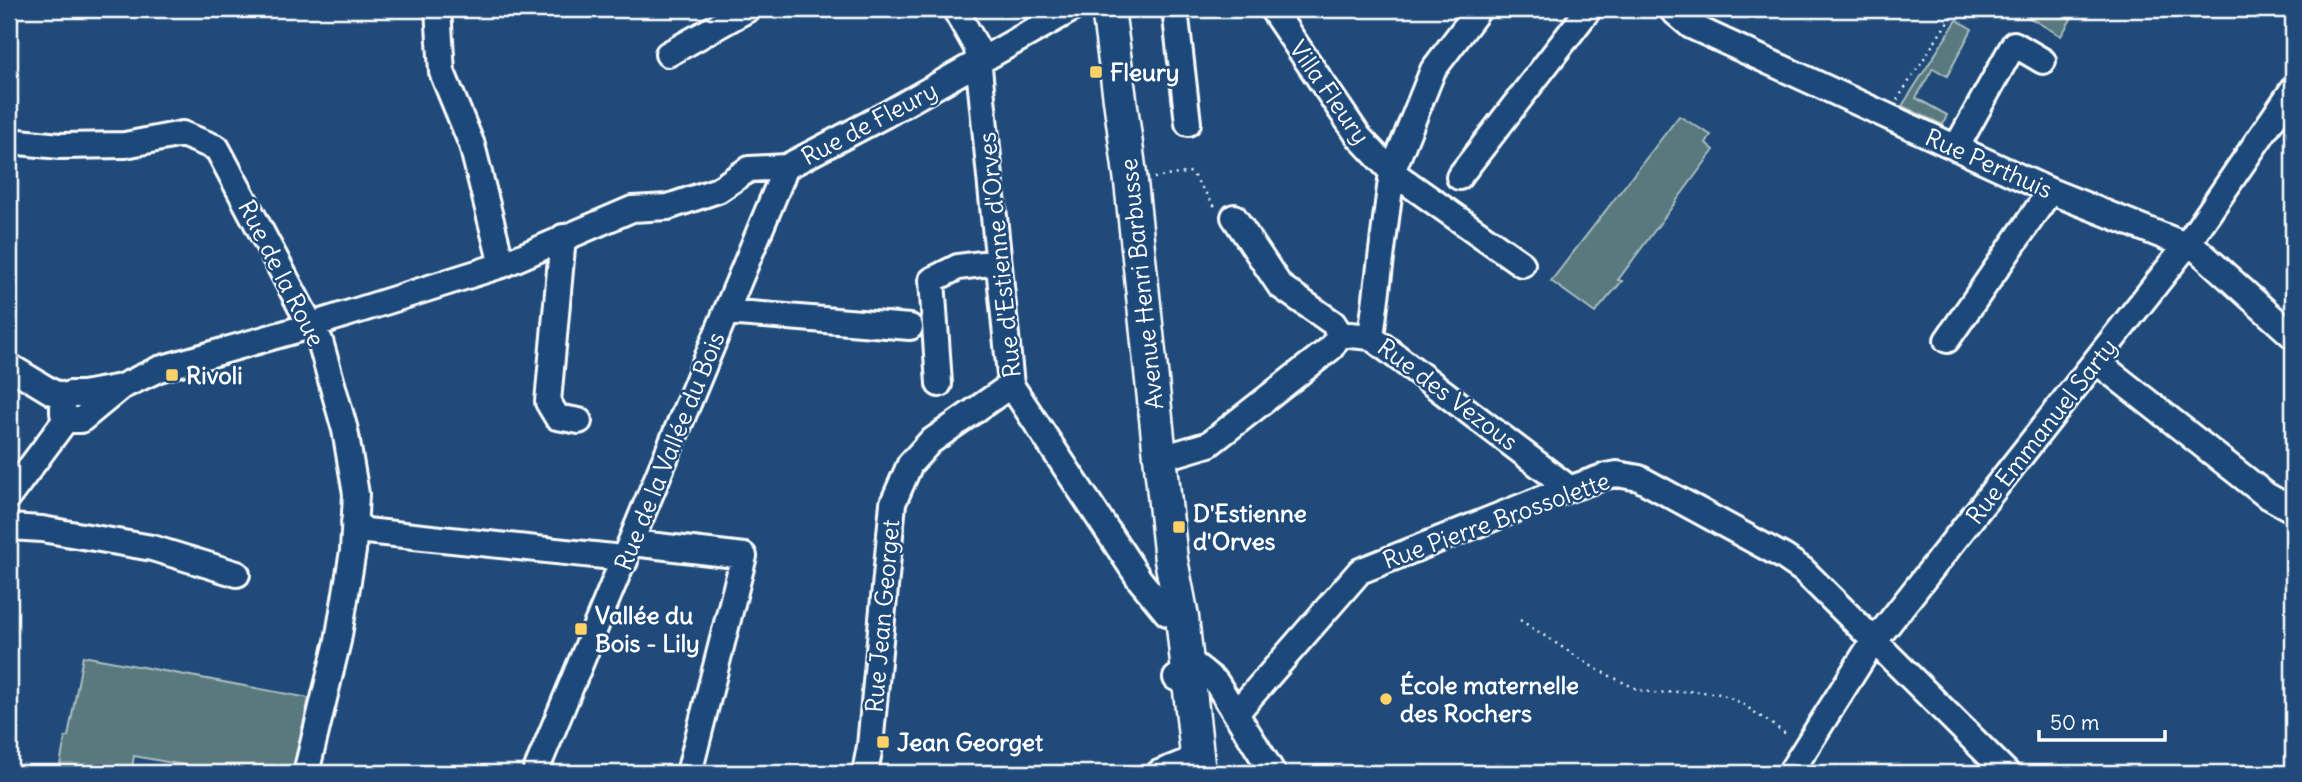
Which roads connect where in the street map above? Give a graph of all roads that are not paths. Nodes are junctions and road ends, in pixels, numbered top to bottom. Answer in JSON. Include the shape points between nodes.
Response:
{"nodes":[{"id":1,"x":438,"y":9,"type":"edge"},
{"id":2,"x":748,"y":9,"type":"edge"},
{"id":3,"x":955,"y":9,"type":"edge"},
{"id":4,"x":1072,"y":9,"type":"edge"},
{"id":5,"x":1108,"y":9,"type":"edge"},
{"id":6,"x":1175,"y":9,"type":"edge"},
{"id":7,"x":1272,"y":9,"type":"edge"},
{"id":8,"x":1479,"y":9,"type":"edge"},
{"id":9,"x":1589,"y":9,"type":"edge"},
{"id":10,"x":1671,"y":9,"type":"edge"},
{"id":11,"x":668,"y":54,"type":"dead end"},
{"id":12,"x":2043,"y":61,"type":"dead end"},
{"id":13,"x":978,"y":63,"type":"junction"},
{"id":14,"x":2293,"y":89,"type":"edge"},
{"id":15,"x":1188,"y":123,"type":"dead end"},
{"id":16,"x":9,"y":141,"type":"edge"},
{"id":17,"x":1956,"y":148,"type":"junction"},
{"id":18,"x":786,"y":167,"type":"junction"},
{"id":19,"x":1392,"y":172,"type":"junction"},
{"id":20,"x":1459,"y":177,"type":"dead end"},
{"id":21,"x":2050,"y":191,"type":"junction"},
{"id":22,"x":1234,"y":217,"type":"road end"},
{"id":23,"x":563,"y":237,"type":"junction"},
{"id":24,"x":2186,"y":246,"type":"junction"},
{"id":25,"x":998,"y":262,"type":"junction"},
{"id":26,"x":1522,"y":264,"type":"dead end"},
{"id":27,"x":502,"y":265,"type":"junction"},
{"id":28,"x":726,"y":312,"type":"junction"},
{"id":29,"x":313,"y":324,"type":"junction"},
{"id":30,"x":910,"y":327,"type":"dead end"},
{"id":31,"x":1340,"y":334,"type":"junction"},
{"id":32,"x":2293,"y":336,"type":"edge"},
{"id":33,"x":1371,"y":337,"type":"junction"},
{"id":34,"x":1947,"y":340,"type":"dead end"},
{"id":35,"x":2096,"y":361,"type":"junction"},
{"id":36,"x":9,"y":366,"type":"edge"},
{"id":37,"x":939,"y":384,"type":"dead end"},
{"id":38,"x":1011,"y":384,"type":"junction"},
{"id":39,"x":77,"y":404,"type":"junction"},
{"id":40,"x":579,"y":421,"type":"dead end"},
{"id":41,"x":1179,"y":453,"type":"dead end"},
{"id":42,"x":1569,"y":488,"type":"junction"},
{"id":43,"x":9,"y":496,"type":"edge"},
{"id":44,"x":2293,"y":510,"type":"edge"},
{"id":45,"x":354,"y":522,"type":"junction"},
{"id":46,"x":9,"y":527,"type":"edge"},
{"id":47,"x":628,"y":552,"type":"junction"},
{"id":48,"x":237,"y":574,"type":"dead end"},
{"id":49,"x":1175,"y":615,"type":"junction"},
{"id":50,"x":1875,"y":641,"type":"junction"},
{"id":51,"x":1182,"y":674,"type":"junction"},
{"id":52,"x":1237,"y":712,"type":"junction"},
{"id":53,"x":1184,"y":768,"type":"edge"},
{"id":54,"x":306,"y":773,"type":"edge"},
{"id":55,"x":535,"y":773,"type":"edge"},
{"id":56,"x":689,"y":773,"type":"edge"},
{"id":57,"x":865,"y":773,"type":"edge"},
{"id":58,"x":1273,"y":773,"type":"edge"},
{"id":59,"x":1790,"y":773,"type":"edge"},
{"id":60,"x":2007,"y":773,"type":"edge"}],
"edges":[{"from":1,"to":27,"type":"street","via":[[442,72],[472,145]]},
{"from":2,"to":11,"type":"street"},
{"from":3,"to":13,"type":"street","name":"Rue d'Estienne d'Orves","via":[[978,48]]},
{"from":4,"to":13,"type":"street","name":"Rue de Fleury"},
{"from":5,"to":49,"type":"main road","name":"Avenue Henri Barbusse"},
{"from":6,"to":15,"type":"street"},
{"from":7,"to":19,"type":"street","name":"Villa Fleury","via":[[1359,137]]},
{"from":8,"to":19,"type":"street","name":"Rue des Vezous","via":[[1433,71]]},
{"from":9,"to":20,"type":"street"},
{"from":10,"to":17,"type":"street","name":"Rue Perthuis","via":[[1691,26]]},
{"from":12,"to":17,"type":"street","via":[[2014,44]]},
{"from":13,"to":18,"type":"street","name":"Rue de Fleury"},
{"from":13,"to":25,"type":"street","name":"Rue d'Estienne d'Orves"},
{"from":14,"to":24,"type":"street","name":"Rue Emmanuel Sarty"},
{"from":16,"to":29,"type":"street","name":"Rue de la Roue","via":[[125,145],[182,134],[217,148]]},
{"from":17,"to":21,"type":"street","name":"Rue Perthuis"},
{"from":18,"to":23,"type":"street","name":"Rue de Fleury","via":[[749,169],[718,190],[668,207],[632,209]]},
{"from":18,"to":28,"type":"street","name":"Rue de la Vallée du Bois"},
{"from":19,"to":26,"type":"street","name":"Villa Fleury"},
{"from":19,"to":33,"type":"street","name":"Rue des Vezous"},
{"from":21,"to":24,"type":"street","name":"Rue Perthuis"},
{"from":21,"to":34,"type":"street"},
{"from":22,"to":31,"type":"street","via":[[1280,286],[1333,323]]},
{"from":23,"to":27,"type":"street","name":"Rue de Fleury"},
{"from":23,"to":40,"type":"street","via":[[548,402],[557,417]]},
{"from":24,"to":32,"type":"street","name":"Rue Perthuis","via":[[2198,250]]},
{"from":24,"to":35,"type":"street","name":"Rue Emmanuel Sarty"},
{"from":25,"to":37,"type":"street","via":[[958,267],[932,280]]},
{"from":25,"to":38,"type":"street","name":"Rue d'Estienne d'Orves"},
{"from":27,"to":29,"type":"street","name":"Rue de Fleury"},
{"from":28,"to":30,"type":"street"},
{"from":28,"to":47,"type":"street","name":"Rue de la Vallée du Bois"},
{"from":29,"to":39,"type":"street","name":"Rue de Fleury","via":[[159,369],[121,387],[106,401]]},
{"from":29,"to":45,"type":"street","name":"Rue de la Roue","via":[[345,430],[356,494]]},
{"from":31,"to":33,"type":"street"},
{"from":31,"to":41,"type":"street","via":[[1331,348],[1209,444]]},
{"from":33,"to":42,"type":"street","name":"Rue des Vezous"},
{"from":35,"to":44,"type":"street","via":[[2266,495]]},
{"from":35,"to":50,"type":"street","name":"Rue Emmanuel Sarty"},
{"from":36,"to":39,"type":"street"},
{"from":38,"to":49,"type":"street","name":"Rue d'Estienne d'Orves","via":[[1140,580]]},
{"from":38,"to":57,"type":"street","name":"Rue Jean Georget","via":[[930,442],[910,464],[893,503]]},
{"from":39,"to":43,"type":"street","name":"Rue de Fleury"},
{"from":42,"to":50,"type":"street","name":"Rue Pierre Brossolette","via":[[1617,474],[1639,478],[1793,563]]},
{"from":42,"to":52,"type":"street","name":"Rue Pierre Brossolette","via":[[1360,571]]},
{"from":45,"to":47,"type":"street","via":[[366,531],[613,556]]},
{"from":45,"to":54,"type":"street","name":"Rue de la Roue","via":[[338,641]]},
{"from":46,"to":48,"type":"street","via":[[152,548]]},
{"from":47,"to":55,"type":"street","name":"Rue de la Vallée du Bois"},
{"from":47,"to":56,"type":"street","via":[[744,556]]},
{"from":49,"to":51,"type":"main road","name":"Avenue Henri Barbusse"},
{"from":50,"to":59,"type":"street","name":"Rue Emmanuel Sarty"},
{"from":50,"to":60,"type":"street","name":"Rue Pierre Brossolette"},
{"from":51,"to":52,"type":"street","via":[[1196,666],[1216,682]]},
{"from":51,"to":53,"type":"main road","name":"Avenue Henri Barbusse"},
{"from":52,"to":58,"type":"street","via":[[1240,724]]}]}
